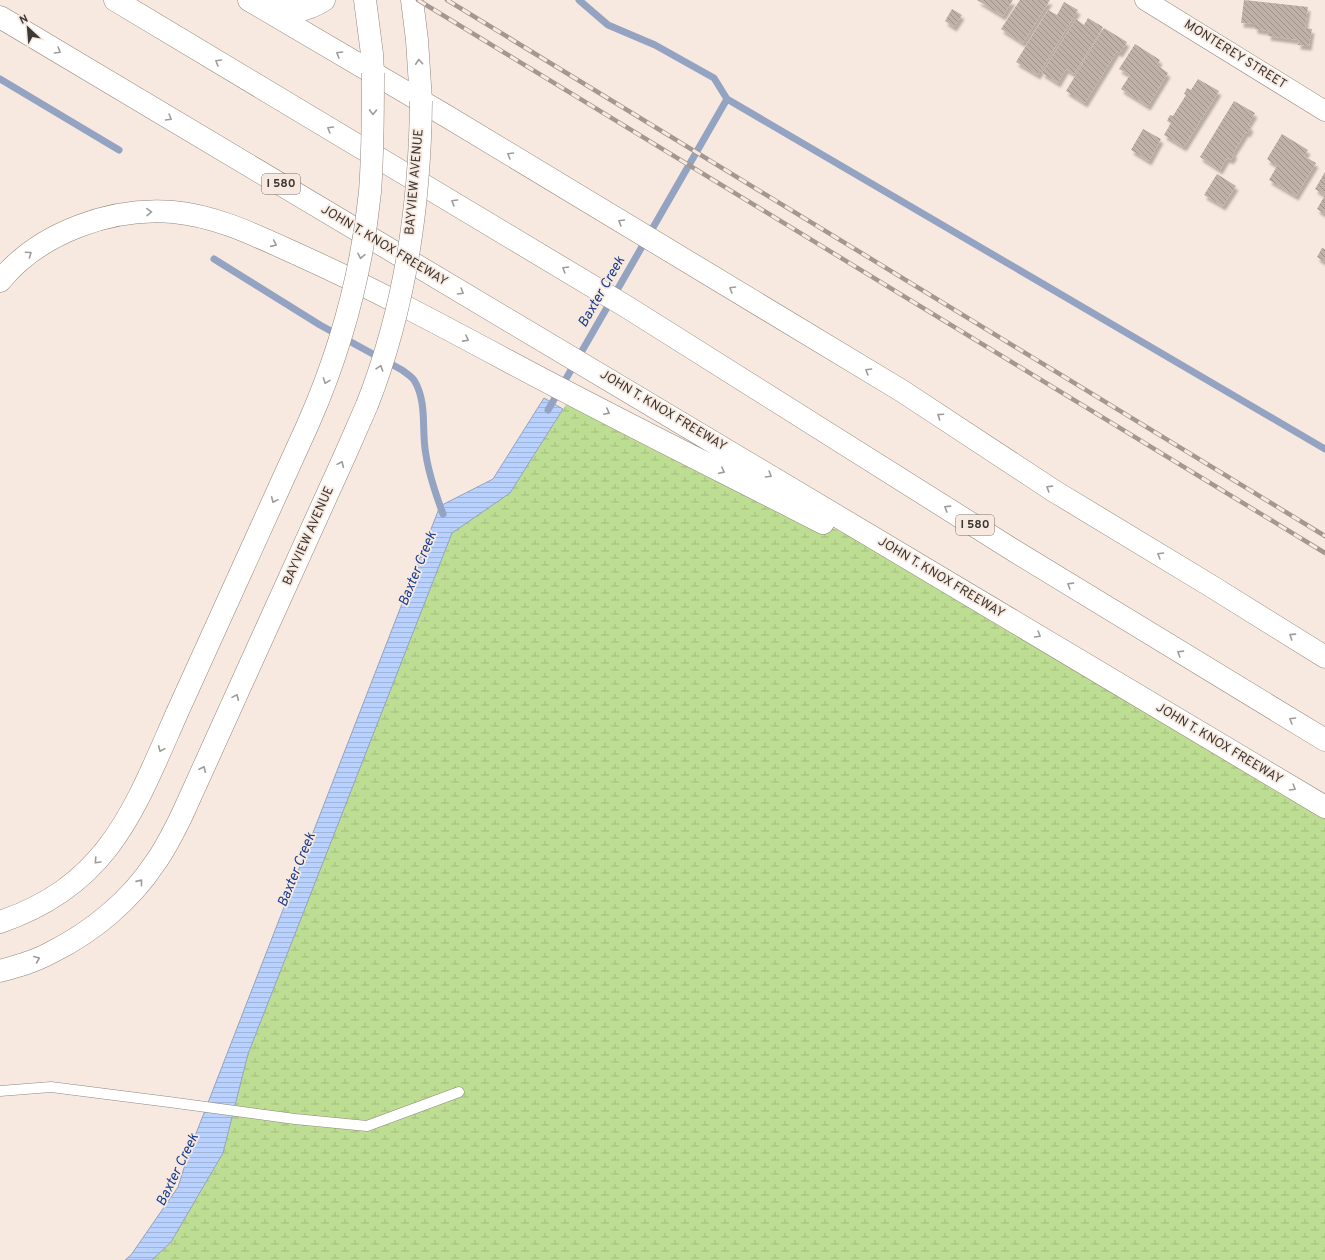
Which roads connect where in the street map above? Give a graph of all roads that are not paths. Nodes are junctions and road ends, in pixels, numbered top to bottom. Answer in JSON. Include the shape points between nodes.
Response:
{"nodes":[{"id":1,"x":115,"y":0,"type":"edge"},
{"id":2,"x":250,"y":0,"type":"edge"},
{"id":3,"x":324,"y":0,"type":"edge"},
{"id":4,"x":365,"y":0,"type":"edge"},
{"id":5,"x":412,"y":0,"type":"edge"},
{"id":6,"x":1145,"y":0,"type":"edge"},
{"id":7,"x":0,"y":17,"type":"edge"},
{"id":8,"x":372,"y":74,"type":"junction"},
{"id":9,"x":421,"y":101,"type":"junction"},
{"id":10,"x":1325,"y":111,"type":"edge"},
{"id":11,"x":0,"y":281,"type":"edge"},
{"id":12,"x":1004,"y":615,"type":"junction"},
{"id":13,"x":1325,"y":657,"type":"edge"},
{"id":14,"x":1325,"y":740,"type":"edge"},
{"id":15,"x":1325,"y":807,"type":"edge"},
{"id":16,"x":0,"y":922,"type":"edge"},
{"id":17,"x":0,"y":971,"type":"edge"},
{"id":18,"x":0,"y":1091,"type":"edge"},
{"id":19,"x":459,"y":1092,"type":"dead end"}],
"edges":[{"from":14,"to":1,"type":"main road","number":"I 580","one_way":true,"via":[[1020,554],[627,307]]},
{"from":2,"to":3,"type":"main road","via":[[269,8],[292,12],[305,10]]},
{"from":8,"to":2,"type":"main road","one_way":true},
{"from":4,"to":8,"type":"main road"},
{"from":9,"to":5,"type":"main road","name":"BAYVIEW AVENUE","one_way":true},
{"from":6,"to":10,"type":"street","name":"MONTEREY STREET"},
{"from":7,"to":12,"type":"main road","name":"JOHN T. KNOX FREEWAY","number":"I 580","one_way":true},
{"from":8,"to":9,"type":"main road"},
{"from":8,"to":16,"type":"main road","one_way":true,"bridge":true,"via":[[372,166],[363,244],[352,297],[320,398],[134,809],[120,832],[104,854],[66,890],[19,916]]},
{"from":13,"to":9,"type":"main road","one_way":true,"via":[[1054,491],[902,391]]},
{"from":17,"to":9,"type":"main road","name":"BAYVIEW AVENUE","one_way":true,"bridge":true,"via":[[51,953],[98,923],[138,886],[169,840],[346,453],[382,362],[398,305],[410,237],[419,168]]},
{"from":11,"to":12,"type":"main road","one_way":true,"via":[[22,259],[44,243],[92,222],[120,215],[173,212],[226,223],[330,269]]},
{"from":12,"to":15,"type":"main road","name":"JOHN T. KNOX FREEWAY","number":"I 580","one_way":true},
{"from":18,"to":19,"type":"lane","via":[[51,1087],[368,1126]]}]}
